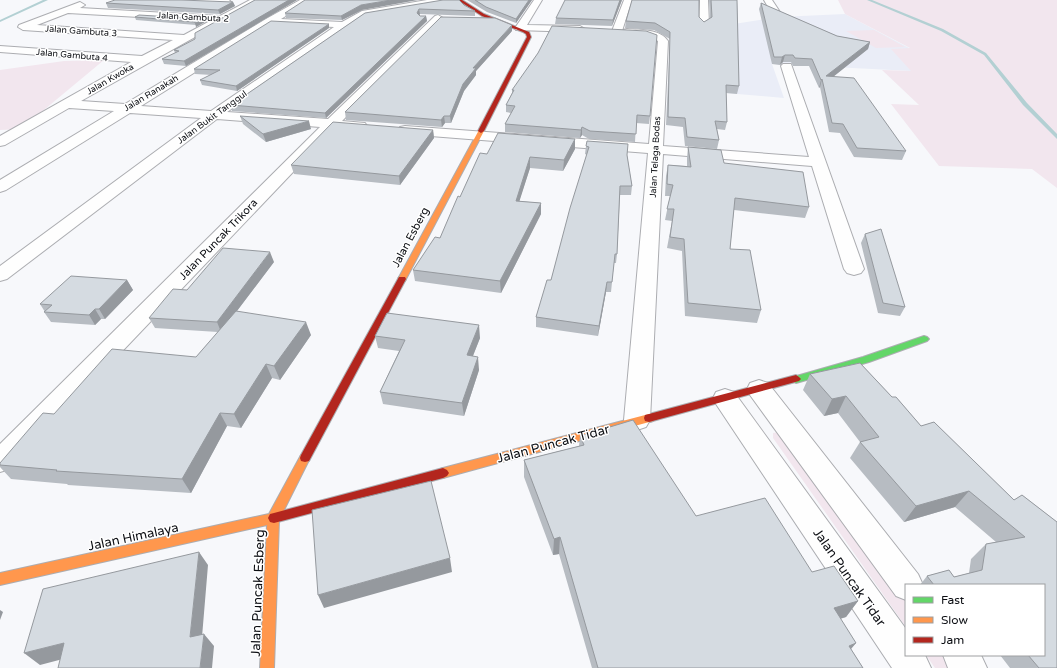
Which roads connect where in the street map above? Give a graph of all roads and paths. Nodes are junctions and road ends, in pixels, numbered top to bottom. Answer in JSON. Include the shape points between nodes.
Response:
{"nodes":[{"id":1,"x":183,"y":0,"type":"edge"},
{"id":2,"x":443,"y":0,"type":"edge"},
{"id":3,"x":460,"y":0,"type":"edge"},
{"id":4,"x":538,"y":0,"type":"edge"},
{"id":5,"x":628,"y":0,"type":"edge"},
{"id":6,"x":704,"y":0,"type":"edge"},
{"id":7,"x":768,"y":0,"type":"edge"},
{"id":8,"x":308,"y":1,"type":"edge"},
{"id":9,"x":86,"y":2,"type":"dead end"},
{"id":10,"x":254,"y":2,"type":"edge"},
{"id":11,"x":66,"y":10,"type":"junction"},
{"id":12,"x":775,"y":12,"type":"edge"},
{"id":13,"x":368,"y":14,"type":"junction"},
{"id":14,"x":407,"y":16,"type":"edge"},
{"id":15,"x":436,"y":18,"type":"edge"},
{"id":16,"x":222,"y":19,"type":"junction"},
{"id":17,"x":475,"y":20,"type":"edge"},
{"id":18,"x":270,"y":21,"type":"junction"},
{"id":19,"x":497,"y":21,"type":"junction"},
{"id":20,"x":704,"y":24,"type":"edge"},
{"id":21,"x":344,"y":25,"type":"junction"},
{"id":22,"x":23,"y":27,"type":"junction"},
{"id":23,"x":520,"y":28,"type":"junction"},
{"id":24,"x":605,"y":30,"type":"junction"},
{"id":25,"x":11,"y":31,"type":"dead end"},
{"id":26,"x":186,"y":38,"type":"junction"},
{"id":27,"x":0,"y":49,"type":"edge"},
{"id":28,"x":144,"y":60,"type":"junction"},
{"id":29,"x":787,"y":66,"type":"edge"},
{"id":30,"x":67,"y":104,"type":"junction"},
{"id":31,"x":128,"y":108,"type":"junction"},
{"id":32,"x":214,"y":115,"type":"junction"},
{"id":33,"x":331,"y":124,"type":"junction"},
{"id":34,"x":376,"y":128,"type":"edge"},
{"id":35,"x":392,"y":129,"type":"edge"},
{"id":36,"x":21,"y":131,"type":"junction"},
{"id":37,"x":0,"y":133,"type":"edge"},
{"id":38,"x":479,"y":136,"type":"junction"},
{"id":39,"x":0,"y":142,"type":"edge"},
{"id":40,"x":656,"y":149,"type":"junction"},
{"id":41,"x":818,"y":162,"type":"junction"},
{"id":42,"x":0,"y":187,"type":"edge"},
{"id":43,"x":854,"y":269,"type":"dead end"},
{"id":44,"x":0,"y":275,"type":"edge"},
{"id":45,"x":924,"y":339,"type":"dead end"},
{"id":46,"x":759,"y":389,"type":"junction"},
{"id":47,"x":725,"y":398,"type":"junction"},
{"id":48,"x":637,"y":420,"type":"junction"},
{"id":49,"x":0,"y":461,"type":"edge"},
{"id":50,"x":272,"y":518,"type":"junction"},
{"id":51,"x":0,"y":579,"type":"edge"},
{"id":52,"x":906,"y":584,"type":"edge"},
{"id":53,"x":961,"y":656,"type":"edge"},
{"id":54,"x":267,"y":668,"type":"edge"},
{"id":55,"x":913,"y":668,"type":"edge"},
{"id":56,"x":969,"y":668,"type":"edge"}],
"edges":[{"from":1,"to":10,"type":"street"},
{"from":2,"to":13,"type":"street","name":"Jalan Bukit Tanggul"},
{"from":3,"to":19,"type":"main road"},
{"from":4,"to":23,"type":"street"},
{"from":5,"to":24,"type":"street"},
{"from":6,"to":20,"type":"street"},
{"from":7,"to":12,"type":"street"},
{"from":8,"to":18,"type":"street","name":"Jalan Ranakah"},
{"from":9,"to":11,"type":"street","name":"Jalan Gambuta 3"},
{"from":10,"to":16,"type":"street","name":"Jalan Kwoka"},
{"from":11,"to":16,"type":"street","name":"Jalan Gambuta 2"},
{"from":11,"to":22,"type":"street","name":"Jalan Gambuta 3"},
{"from":13,"to":14,"type":"street"},
{"from":13,"to":21,"type":"street","name":"Jalan Bukit Tanggul","via":[[358,16]]},
{"from":15,"to":33,"type":"street","name":"Jalan Puncak Trikora"},
{"from":16,"to":18,"type":"street","name":"Jalan Gambuta 2"},
{"from":16,"to":26,"type":"street","name":"Jalan Kwoka"},
{"from":17,"to":19,"type":"street"},
{"from":18,"to":21,"type":"street","name":"Jalan Gambuta 2"},
{"from":18,"to":31,"type":"street","name":"Jalan Ranakah"},
{"from":19,"to":23,"type":"main road"},
{"from":21,"to":32,"type":"street","name":"Jalan Bukit Tanggul"},
{"from":22,"to":25,"type":"street"},
{"from":22,"to":26,"type":"street","name":"Jalan Gambuta 3"},
{"from":23,"to":24,"type":"street","name":"Jalan Telaga Bodas"},
{"from":23,"to":38,"type":"main road","name":"Jalan Esberg","via":[[528,33],[529,37]]},
{"from":24,"to":40,"type":"street","name":"Jalan Telaga Bodas","via":[[654,34],[663,39]]},
{"from":26,"to":28,"type":"street","name":"Jalan Kwoka"},
{"from":27,"to":28,"type":"street","name":"Jalan Gambuta 4"},
{"from":28,"to":30,"type":"street","name":"Jalan Kwoka"},
{"from":29,"to":41,"type":"street"},
{"from":30,"to":31,"type":"street"},
{"from":30,"to":36,"type":"street","name":"Jalan Kwoka"},
{"from":31,"to":32,"type":"street"},
{"from":31,"to":42,"type":"street","name":"Jalan Ranakah"},
{"from":32,"to":33,"type":"street"},
{"from":32,"to":44,"type":"street","name":"Jalan Bukit Tanggul"},
{"from":33,"to":34,"type":"street"},
{"from":33,"to":49,"type":"street","name":"Jalan Puncak Trikora"},
{"from":35,"to":38,"type":"street"},
{"from":36,"to":37,"type":"street"},
{"from":36,"to":39,"type":"street","name":"Jalan Kwoka"},
{"from":38,"to":40,"type":"street"},
{"from":38,"to":50,"type":"main road","name":"Jalan Esberg"},
{"from":40,"to":41,"type":"street"},
{"from":40,"to":48,"type":"street","name":"Jalan Telaga Bodas"},
{"from":41,"to":43,"type":"street"},
{"from":45,"to":46,"type":"main road","via":[[866,360]]},
{"from":46,"to":47,"type":"main road"},
{"from":46,"to":52,"type":"street"},
{"from":47,"to":48,"type":"main road","name":"Jalan Puncak Tidar"},
{"from":47,"to":55,"type":"street","name":"Jalan Puncak Tidar"},
{"from":48,"to":50,"type":"main road","name":"Jalan Puncak Tidar"},
{"from":50,"to":51,"type":"main road","name":"Jalan Himalaya"},
{"from":50,"to":54,"type":"main road","name":"Jalan Puncak Esberg"},
{"from":53,"to":56,"type":"street"}]}
